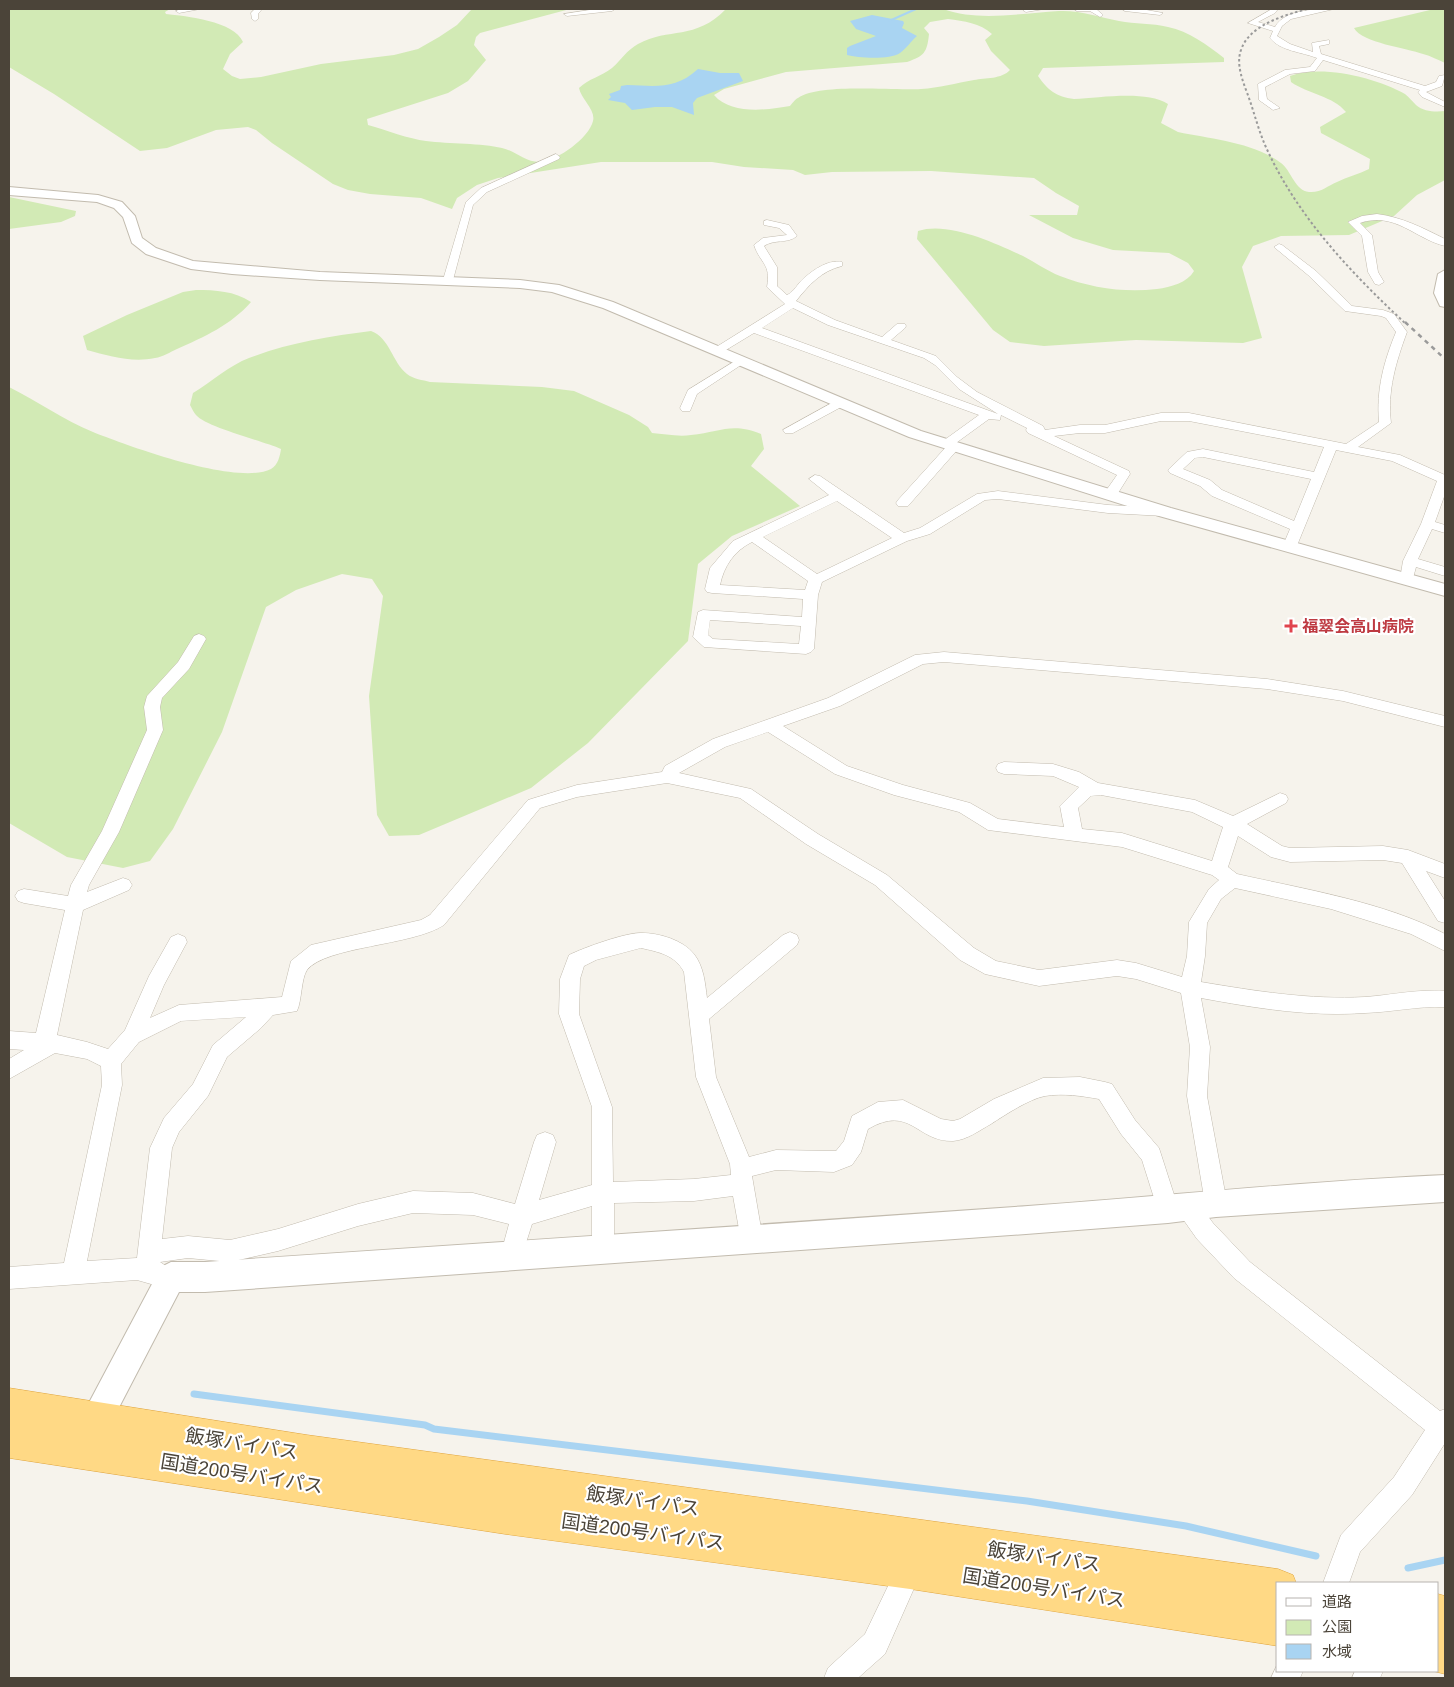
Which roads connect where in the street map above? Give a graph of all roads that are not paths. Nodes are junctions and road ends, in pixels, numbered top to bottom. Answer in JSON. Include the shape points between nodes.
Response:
{"nodes":[{"id":1,"x":197,"y":9,"type":"edge"},
{"id":2,"x":259,"y":9,"type":"edge"},
{"id":3,"x":612,"y":9,"type":"edge"},
{"id":4,"x":1041,"y":9,"type":"edge"},
{"id":5,"x":1125,"y":9,"type":"edge"},
{"id":6,"x":1276,"y":9,"type":"edge"},
{"id":7,"x":1331,"y":9,"type":"edge"},
{"id":8,"x":1026,"y":10,"type":"edge"},
{"id":9,"x":1077,"y":10,"type":"edge"},
{"id":10,"x":179,"y":11,"type":"dead end"},
{"id":11,"x":1160,"y":13,"type":"dead end"},
{"id":12,"x":567,"y":14,"type":"dead end"},
{"id":13,"x":1100,"y":15,"type":"dead end"},
{"id":14,"x":255,"y":18,"type":"dead end"},
{"id":15,"x":1278,"y":30,"type":"junction"},
{"id":16,"x":1326,"y":42,"type":"dead end"},
{"id":17,"x":1320,"y":56,"type":"junction"},
{"id":18,"x":1445,"y":77,"type":"edge"},
{"id":19,"x":1425,"y":89,"type":"junction"},
{"id":20,"x":1445,"y":105,"type":"edge"},
{"id":21,"x":1276,"y":108,"type":"dead end"},
{"id":22,"x":556,"y":157,"type":"dead end"},
{"id":23,"x":9,"y":191,"type":"edge"},
{"id":24,"x":767,"y":223,"type":"dead end"},
{"id":25,"x":1445,"y":243,"type":"edge"},
{"id":26,"x":1279,"y":247,"type":"dead end"},
{"id":27,"x":838,"y":264,"type":"dead end"},
{"id":28,"x":1445,"y":274,"type":"edge"},
{"id":29,"x":448,"y":280,"type":"junction"},
{"id":30,"x":1379,"y":282,"type":"dead end"},
{"id":31,"x":791,"y":303,"type":"junction"},
{"id":32,"x":1445,"y":303,"type":"edge"},
{"id":33,"x":902,"y":326,"type":"dead end"},
{"id":34,"x":754,"y":329,"type":"junction"},
{"id":35,"x":883,"y":340,"type":"junction"},
{"id":36,"x":717,"y":351,"type":"junction"},
{"id":37,"x":740,"y":361,"type":"junction"},
{"id":38,"x":952,"y":378,"type":"junction"},
{"id":39,"x":934,"y":394,"type":"junction"},
{"id":40,"x":839,"y":403,"type":"junction"},
{"id":41,"x":686,"y":408,"type":"dead end"},
{"id":42,"x":988,"y":414,"type":"junction"},
{"id":43,"x":790,"y":430,"type":"dead end"},
{"id":44,"x":1041,"y":434,"type":"junction"},
{"id":45,"x":951,"y":445,"type":"junction"},
{"id":46,"x":1331,"y":446,"type":"junction"},
{"id":47,"x":1349,"y":449,"type":"junction"},
{"id":48,"x":1318,"y":476,"type":"junction"},
{"id":49,"x":815,"y":479,"type":"dead end"},
{"id":50,"x":1444,"y":480,"type":"edge"},
{"id":51,"x":1110,"y":495,"type":"junction"},
{"id":52,"x":838,"y":496,"type":"junction"},
{"id":53,"x":903,"y":503,"type":"dead end"},
{"id":54,"x":1164,"y":512,"type":"junction"},
{"id":55,"x":1428,"y":524,"type":"junction"},
{"id":56,"x":1297,"y":527,"type":"junction"},
{"id":57,"x":1445,"y":529,"type":"edge"},
{"id":58,"x":753,"y":537,"type":"junction"},
{"id":59,"x":902,"y":538,"type":"junction"},
{"id":60,"x":1289,"y":548,"type":"junction"},
{"id":61,"x":1410,"y":561,"type":"junction"},
{"id":62,"x":1445,"y":572,"type":"edge"},
{"id":63,"x":816,"y":580,"type":"junction"},
{"id":64,"x":1407,"y":580,"type":"junction"},
{"id":65,"x":1445,"y":590,"type":"edge"},
{"id":66,"x":811,"y":595,"type":"junction"},
{"id":67,"x":808,"y":622,"type":"junction"},
{"id":68,"x":200,"y":639,"type":"dead end"},
{"id":69,"x":1445,"y":721,"type":"edge"},
{"id":70,"x":769,"y":725,"type":"junction"},
{"id":71,"x":1004,"y":768,"type":"dead end"},
{"id":72,"x":667,"y":777,"type":"junction"},
{"id":73,"x":1096,"y":790,"type":"junction"},
{"id":74,"x":1280,"y":799,"type":"dead end"},
{"id":75,"x":1233,"y":824,"type":"junction"},
{"id":76,"x":1074,"y":835,"type":"junction"},
{"id":77,"x":1408,"y":857,"type":"junction"},
{"id":78,"x":1445,"y":871,"type":"edge"},
{"id":79,"x":1225,"y":874,"type":"junction"},
{"id":80,"x":123,"y":885,"type":"dead end"},
{"id":81,"x":24,"y":896,"type":"dead end"},
{"id":82,"x":76,"y":905,"type":"junction"},
{"id":83,"x":1445,"y":916,"type":"edge"},
{"id":84,"x":790,"y":940,"type":"dead end"},
{"id":85,"x":178,"y":942,"type":"dead end"},
{"id":86,"x":1445,"y":943,"type":"edge"},
{"id":87,"x":1190,"y":988,"type":"junction"},
{"id":88,"x":1445,"y":999,"type":"edge"},
{"id":89,"x":268,"y":1006,"type":"junction"},
{"id":90,"x":699,"y":1016,"type":"junction"},
{"id":91,"x":132,"y":1036,"type":"junction"},
{"id":92,"x":9,"y":1040,"type":"edge"},
{"id":93,"x":52,"y":1044,"type":"junction"},
{"id":94,"x":111,"y":1060,"type":"junction"},
{"id":95,"x":9,"y":1070,"type":"edge"},
{"id":96,"x":545,"y":1142,"type":"dead end"},
{"id":97,"x":742,"y":1176,"type":"junction"},
{"id":98,"x":1445,"y":1188,"type":"edge"},
{"id":99,"x":602,"y":1193,"type":"junction"},
{"id":100,"x":1216,"y":1203,"type":"junction"},
{"id":101,"x":1177,"y":1208,"type":"junction"},
{"id":102,"x":522,"y":1218,"type":"junction"},
{"id":103,"x":752,"y":1240,"type":"junction"},
{"id":104,"x":603,"y":1250,"type":"junction"},
{"id":105,"x":512,"y":1257,"type":"junction"},
{"id":106,"x":219,"y":1263,"type":"junction"},
{"id":107,"x":156,"y":1267,"type":"junction"},
{"id":108,"x":73,"y":1274,"type":"junction"},
{"id":109,"x":9,"y":1278,"type":"edge"},
{"id":110,"x":9,"y":1406,"type":"edge"},
{"id":111,"x":1443,"y":1424,"type":"edge"},
{"id":112,"x":88,"y":1435,"type":"junction"},
{"id":113,"x":9,"y":1438,"type":"edge"},
{"id":114,"x":910,"y":1568,"type":"junction"},
{"id":115,"x":1336,"y":1582,"type":"edge"},
{"id":116,"x":1276,"y":1590,"type":"edge"},
{"id":117,"x":1276,"y":1624,"type":"edge"},
{"id":118,"x":838,"y":1678,"type":"edge"}],
"edges":[{"from":1,"to":10,"type":"street"},
{"from":2,"to":14,"type":"street","via":[[254,13]]},
{"from":3,"to":12,"type":"street"},
{"from":4,"to":8,"type":"street"},
{"from":5,"to":11,"type":"street"},
{"from":6,"to":15,"type":"street","via":[[1252,23]]},
{"from":7,"to":15,"type":"street","via":[[1301,14],[1280,24]]},
{"from":9,"to":13,"type":"street","via":[[1092,9]]},
{"from":15,"to":17,"type":"street","via":[[1273,36],[1281,44]]},
{"from":16,"to":17,"type":"street","via":[[1314,45]]},
{"from":17,"to":19,"type":"street"},
{"from":17,"to":21,"type":"street","via":[[1312,69],[1288,72],[1260,86],[1263,100]]},
{"from":18,"to":19,"type":"street","via":[[1439,84]]},
{"from":19,"to":20,"type":"street","via":[[1422,92],[1425,95]]},
{"from":22,"to":29,"type":"street","via":[[484,190],[470,204]]},
{"from":23,"to":29,"type":"street","via":[[98,199],[118,205],[129,216],[136,240],[151,251],[191,265],[320,276]]},
{"from":24,"to":31,"type":"street","via":[[788,228],[792,233],[788,238],[771,239],[759,245],[761,253],[772,264],[775,274],[772,287]]},
{"from":25,"to":30,"type":"street","via":[[1392,219],[1360,218],[1353,222],[1366,235],[1373,272]]},
{"from":26,"to":47,"type":"street","via":[[1349,309],[1390,316],[1402,332],[1393,353],[1382,406],[1385,422],[1354,442]]},
{"from":27,"to":31,"type":"street","via":[[810,276]]},
{"from":28,"to":32,"type":"street","via":[[1439,292]]},
{"from":29,"to":36,"type":"street","via":[[554,288],[608,305]]},
{"from":31,"to":34,"type":"street"},
{"from":31,"to":35,"type":"street","via":[[834,324]]},
{"from":33,"to":35,"type":"street"},
{"from":34,"to":36,"type":"street"},
{"from":34,"to":39,"type":"street"},
{"from":35,"to":38,"type":"street","via":[[931,357],[945,367]]},
{"from":36,"to":37,"type":"street"},
{"from":37,"to":40,"type":"street"},
{"from":37,"to":41,"type":"street","via":[[692,392]]},
{"from":38,"to":39,"type":"street"},
{"from":38,"to":44,"type":"street","via":[[996,410],[1040,428]]},
{"from":39,"to":42,"type":"street"},
{"from":40,"to":43,"type":"street"},
{"from":40,"to":45,"type":"street"},
{"from":42,"to":44,"type":"street"},
{"from":42,"to":45,"type":"street"},
{"from":44,"to":46,"type":"street","via":[[1105,429],[1160,417],[1189,417]]},
{"from":44,"to":51,"type":"street","via":[[1124,474]]},
{"from":45,"to":51,"type":"street"},
{"from":45,"to":53,"type":"street"},
{"from":46,"to":47,"type":"street"},
{"from":46,"to":48,"type":"street"},
{"from":47,"to":50,"type":"street","via":[[1396,458]]},
{"from":48,"to":56,"type":"street"},
{"from":48,"to":56,"type":"street","via":[[1203,453],[1191,455],[1174,470],[1205,483],[1217,493]]},
{"from":49,"to":52,"type":"street"},
{"from":50,"to":55,"type":"street"},
{"from":51,"to":54,"type":"street"},
{"from":52,"to":58,"type":"street"},
{"from":52,"to":59,"type":"street"},
{"from":54,"to":59,"type":"street","via":[[1108,509],[998,495],[982,498],[925,531]]},
{"from":54,"to":60,"type":"street"},
{"from":55,"to":57,"type":"street"},
{"from":55,"to":61,"type":"street"},
{"from":56,"to":60,"type":"street"},
{"from":58,"to":63,"type":"street"},
{"from":58,"to":66,"type":"street","via":[[738,544],[717,568],[712,589]]},
{"from":59,"to":63,"type":"street"},
{"from":60,"to":64,"type":"street"},
{"from":61,"to":62,"type":"street"},
{"from":61,"to":64,"type":"street"},
{"from":63,"to":66,"type":"street"},
{"from":64,"to":65,"type":"street"},
{"from":66,"to":67,"type":"street"},
{"from":67,"to":67,"type":"street","via":[[806,649],[709,644],[700,637],[703,615]]},
{"from":68,"to":82,"type":"street","via":[[184,664],[155,696],[152,707],[155,730],[110,832],[80,886]]},
{"from":69,"to":70,"type":"street","via":[[1343,696],[1267,684],[944,657],[920,660],[834,702]]},
{"from":70,"to":72,"type":"street","via":[[719,743],[671,770]]},
{"from":70,"to":76,"type":"street","via":[[842,770],[900,791],[964,807],[994,826]]},
{"from":71,"to":73,"type":"street","via":[[1055,768],[1078,777]]},
{"from":72,"to":87,"type":"street","via":[[744,793],[881,880],[967,954],[992,968],[1039,978],[1117,968]]},
{"from":72,"to":89,"type":"street","via":[[577,791],[534,804],[437,920],[426,927],[318,951],[298,967],[290,1005]]},
{"from":73,"to":75,"type":"street","via":[[1195,806]]},
{"from":73,"to":76,"type":"street","via":[[1087,790],[1069,806]]},
{"from":74,"to":75,"type":"street"},
{"from":75,"to":77,"type":"street","via":[[1277,852],[1290,855],[1383,853]]},
{"from":75,"to":79,"type":"street"},
{"from":76,"to":79,"type":"street","via":[[1122,840]]},
{"from":77,"to":78,"type":"street"},
{"from":77,"to":83,"type":"street"},
{"from":79,"to":86,"type":"street","via":[[1417,928]]},
{"from":79,"to":87,"type":"street","via":[[1198,922]]},
{"from":80,"to":82,"type":"street"},
{"from":81,"to":82,"type":"street"},
{"from":82,"to":93,"type":"street","via":[[46,1037]]},
{"from":84,"to":90,"type":"street"},
{"from":85,"to":91,"type":"street"},
{"from":87,"to":88,"type":"street","via":[[1263,1001],[1303,1004],[1364,1005]]},
{"from":87,"to":100,"type":"street","via":[[1200,1047],[1196,1096]]},
{"from":89,"to":91,"type":"street","via":[[179,1013]]},
{"from":89,"to":107,"type":"street","via":[[220,1051],[201,1089],[171,1125],[161,1148]]},
{"from":90,"to":97,"type":"street","via":[[706,1077]]},
{"from":90,"to":99,"type":"street","via":[[694,972],[687,959],[669,946],[641,940],[590,953],[576,961],[570,979],[569,1014],[602,1107]]},
{"from":91,"to":94,"type":"street"},
{"from":92,"to":93,"type":"street"},
{"from":93,"to":94,"type":"street","via":[[98,1053]]},
{"from":93,"to":95,"type":"street"},
{"from":94,"to":108,"type":"street","via":[[112,1085]]},
{"from":96,"to":102,"type":"street"},
{"from":97,"to":99,"type":"street","via":[[694,1190]]},
{"from":97,"to":101,"type":"street","via":[[776,1160],[834,1162],[844,1158],[853,1145],[859,1123],[878,1112],[903,1110],[938,1128],[953,1131],[966,1128],[1001,1106],[1043,1087],[1080,1086],[1105,1091],[1151,1155]]},
{"from":97,"to":103,"type":"street"},
{"from":98,"to":100,"type":"street"},
{"from":99,"to":102,"type":"street"},
{"from":99,"to":104,"type":"street"},
{"from":100,"to":101,"type":"street"},
{"from":101,"to":103,"type":"street"},
{"from":101,"to":111,"type":"street","via":[[1205,1231],[1242,1270]]},
{"from":102,"to":105,"type":"street"},
{"from":102,"to":106,"type":"street","via":[[473,1204],[413,1202],[230,1252]]},
{"from":103,"to":104,"type":"street"},
{"from":104,"to":105,"type":"street"},
{"from":105,"to":106,"type":"street"},
{"from":106,"to":107,"type":"street"},
{"from":107,"to":108,"type":"street"},
{"from":107,"to":112,"type":"street"},
{"from":108,"to":109,"type":"street"},
{"from":110,"to":112,"type":"highway","name":"飯塚バイパス"},
{"from":111,"to":115,"type":"street","via":[[1404,1486],[1350,1544]]},
{"from":112,"to":113,"type":"highway","name":"国道200号バイパス"},
{"from":112,"to":114,"type":"highway","name":"国道200号バイパス","via":[[505,1514]]},
{"from":112,"to":116,"type":"highway","name":"飯塚バイパス","via":[[307,1455]]},
{"from":114,"to":117,"type":"highway","name":"国道200号バイパス"},
{"from":114,"to":118,"type":"street","via":[[875,1644]]}]}
